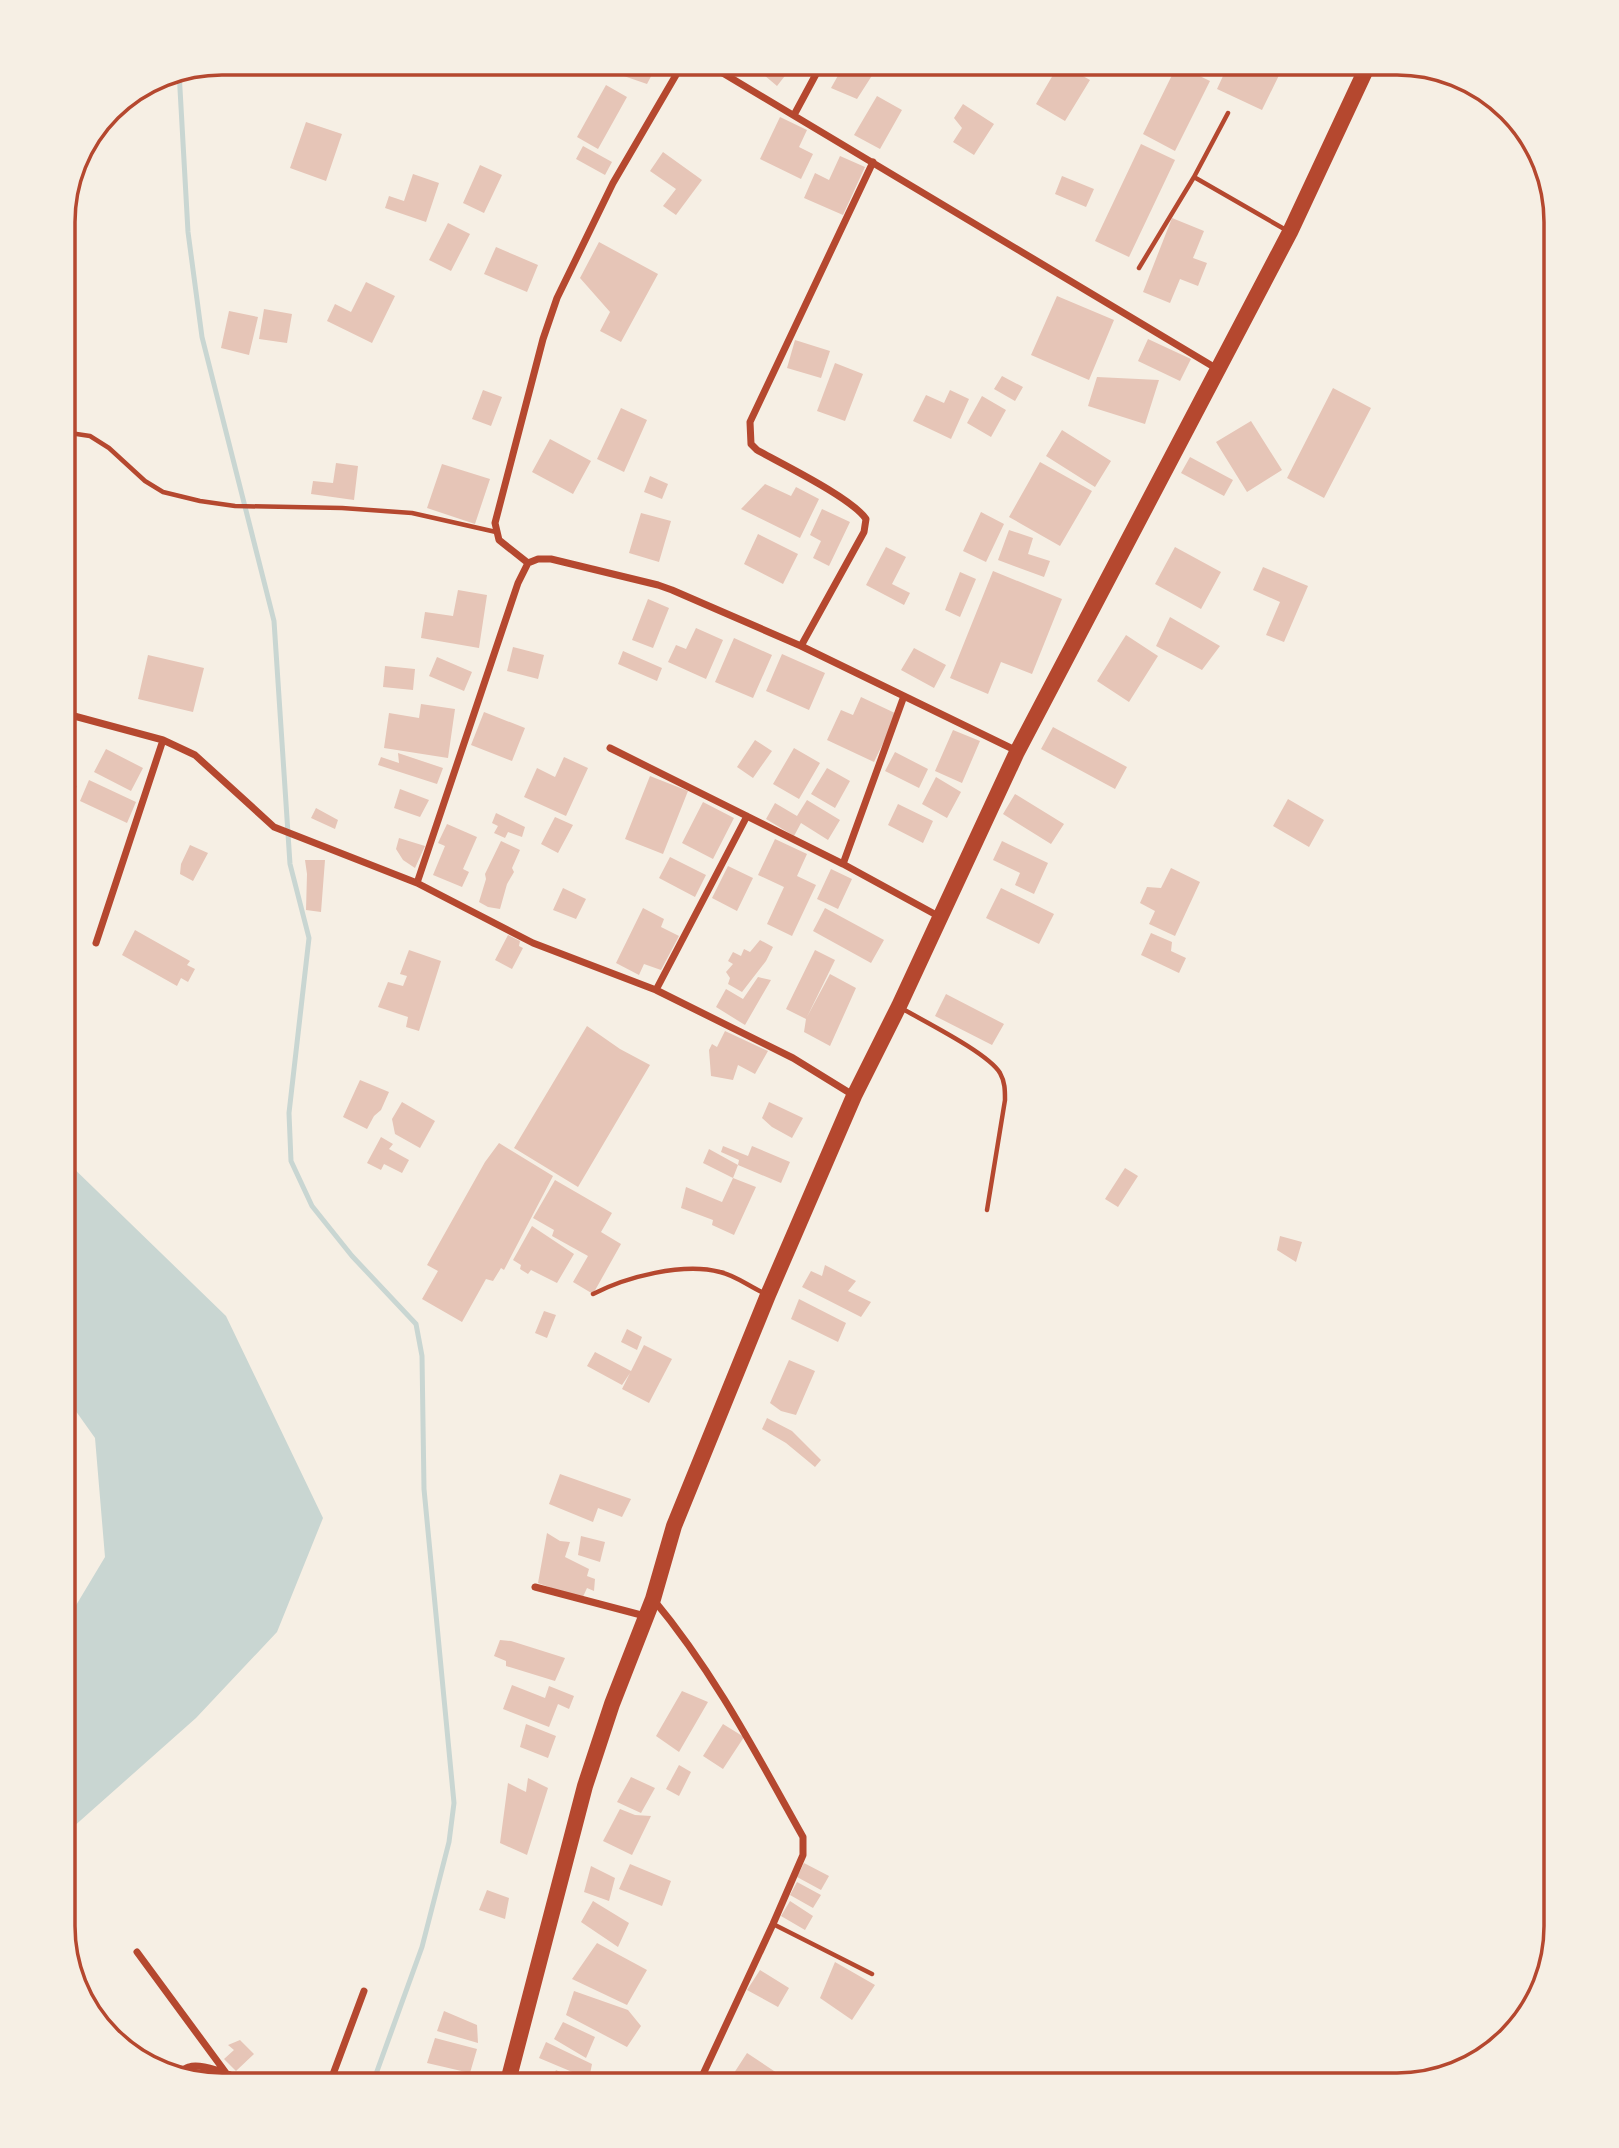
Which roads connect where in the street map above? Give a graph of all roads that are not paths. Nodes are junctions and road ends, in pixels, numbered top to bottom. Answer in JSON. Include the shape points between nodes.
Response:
{"nodes":[{"id":1,"x":675,"y":76,"type":"edge"},
{"id":2,"x":728,"y":76,"type":"edge"},
{"id":3,"x":815,"y":76,"type":"edge"},
{"id":4,"x":1363,"y":76,"type":"edge"},
{"id":5,"x":1228,"y":113,"type":"dead end"},
{"id":6,"x":794,"y":115,"type":"junction"},
{"id":7,"x":873,"y":162,"type":"junction"},
{"id":8,"x":1194,"y":177,"type":"junction"},
{"id":9,"x":1290,"y":232,"type":"junction"},
{"id":10,"x":1139,"y":268,"type":"dead end"},
{"id":11,"x":1219,"y":370,"type":"junction"},
{"id":12,"x":76,"y":434,"type":"edge"},
{"id":13,"x":496,"y":533,"type":"junction"},
{"id":14,"x":528,"y":563,"type":"junction"},
{"id":15,"x":801,"y":646,"type":"junction"},
{"id":16,"x":904,"y":696,"type":"junction"},
{"id":17,"x":76,"y":716,"type":"edge"},
{"id":18,"x":163,"y":740,"type":"junction"},
{"id":19,"x":610,"y":748,"type":"dead end"},
{"id":20,"x":1017,"y":752,"type":"junction"},
{"id":21,"x":747,"y":816,"type":"junction"},
{"id":22,"x":843,"y":864,"type":"junction"},
{"id":23,"x":417,"y":883,"type":"junction"},
{"id":24,"x":941,"y":917,"type":"junction"},
{"id":25,"x":96,"y":943,"type":"dead end"},
{"id":26,"x":656,"y":990,"type":"junction"},
{"id":27,"x":899,"y":1006,"type":"junction"},
{"id":28,"x":854,"y":1096,"type":"junction"},
{"id":29,"x":987,"y":1210,"type":"dead end"},
{"id":30,"x":593,"y":1294,"type":"dead end"},
{"id":31,"x":768,"y":1296,"type":"junction"},
{"id":32,"x":535,"y":1587,"type":"dead end"},
{"id":33,"x":653,"y":1599,"type":"junction"},
{"id":34,"x":646,"y":1616,"type":"junction"},
{"id":35,"x":774,"y":1924,"type":"junction"},
{"id":36,"x":137,"y":1952,"type":"dead end"},
{"id":37,"x":872,"y":1974,"type":"dead end"},
{"id":38,"x":364,"y":1991,"type":"dead end"},
{"id":39,"x":187,"y":2068,"type":"edge"},
{"id":40,"x":226,"y":2073,"type":"joint"},
{"id":41,"x":333,"y":2073,"type":"edge"},
{"id":42,"x":510,"y":2073,"type":"edge"},
{"id":43,"x":704,"y":2073,"type":"edge"}],
"edges":[{"from":1,"to":13,"type":"street","via":[[613,183],[556,298]]},
{"from":2,"to":6,"type":"street"},
{"from":3,"to":6,"type":"street"},
{"from":4,"to":9,"type":"highway"},
{"from":5,"to":8,"type":"lane"},
{"from":6,"to":7,"type":"street"},
{"from":7,"to":11,"type":"street"},
{"from":7,"to":15,"type":"street","via":[[750,422],[751,444],[757,450],[827,489],[866,519],[864,533]]},
{"from":8,"to":9,"type":"lane"},
{"from":8,"to":10,"type":"lane"},
{"from":9,"to":11,"type":"highway"},
{"from":11,"to":20,"type":"highway"},
{"from":12,"to":13,"type":"lane","via":[[90,436],[163,492],[200,501],[412,513]]},
{"from":13,"to":14,"type":"street"},
{"from":14,"to":15,"type":"street","via":[[551,559],[657,584]]},
{"from":14,"to":23,"type":"street"},
{"from":15,"to":16,"type":"street"},
{"from":16,"to":20,"type":"street"},
{"from":16,"to":22,"type":"street"},
{"from":17,"to":18,"type":"street"},
{"from":18,"to":23,"type":"street","via":[[195,755],[274,827]]},
{"from":18,"to":25,"type":"street"},
{"from":19,"to":21,"type":"street"},
{"from":20,"to":24,"type":"highway"},
{"from":21,"to":22,"type":"street"},
{"from":21,"to":26,"type":"street"},
{"from":22,"to":24,"type":"street"},
{"from":23,"to":26,"type":"street","via":[[533,943]]},
{"from":24,"to":27,"type":"highway"},
{"from":26,"to":28,"type":"street","via":[[793,1058]]},
{"from":27,"to":28,"type":"highway"},
{"from":27,"to":29,"type":"lane","via":[[986,1059],[1005,1084]]},
{"from":28,"to":31,"type":"highway"},
{"from":30,"to":31,"type":"lane","via":[[681,1268],[721,1272]]},
{"from":31,"to":33,"type":"highway","via":[[674,1526]]},
{"from":32,"to":34,"type":"street"},
{"from":33,"to":34,"type":"highway"},
{"from":33,"to":35,"type":"street","via":[[685,1637],[803,1837],[803,1855]]},
{"from":34,"to":42,"type":"highway","via":[[585,1786]]},
{"from":35,"to":37,"type":"lane"},
{"from":35,"to":43,"type":"street"},
{"from":36,"to":40,"type":"street"},
{"from":38,"to":41,"type":"street"},
{"from":39,"to":40,"type":"street"}]}
